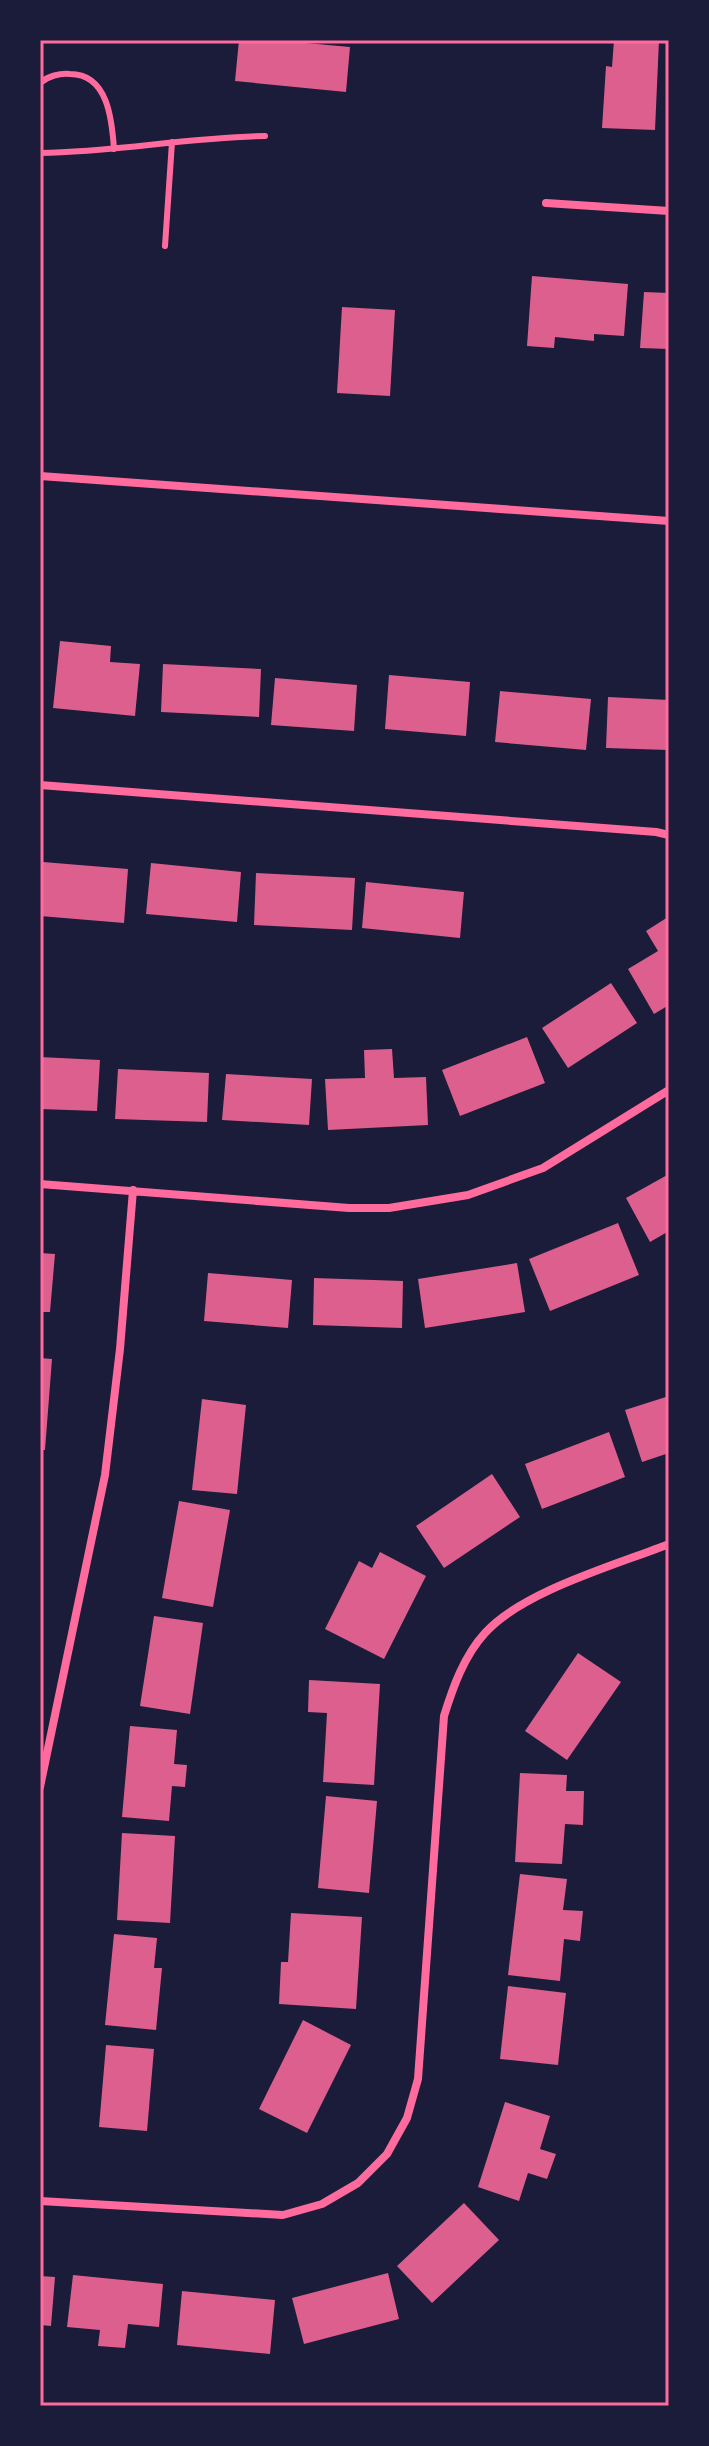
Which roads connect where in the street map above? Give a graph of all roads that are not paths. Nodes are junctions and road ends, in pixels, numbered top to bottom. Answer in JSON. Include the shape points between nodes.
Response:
{"nodes":[{"id":1,"x":40,"y":83,"type":"edge"},
{"id":2,"x":265,"y":136,"type":"dead end"},
{"id":3,"x":172,"y":142,"type":"junction"},
{"id":4,"x":114,"y":149,"type":"junction"},
{"id":5,"x":40,"y":153,"type":"edge"},
{"id":6,"x":546,"y":203,"type":"dead end"},
{"id":7,"x":669,"y":211,"type":"edge"},
{"id":8,"x":165,"y":246,"type":"dead end"},
{"id":9,"x":40,"y":476,"type":"edge"},
{"id":10,"x":669,"y":521,"type":"edge"},
{"id":11,"x":40,"y":785,"type":"edge"},
{"id":12,"x":669,"y":835,"type":"edge"},
{"id":13,"x":669,"y":1090,"type":"edge"},
{"id":14,"x":40,"y":1184,"type":"edge"},
{"id":15,"x":133,"y":1190,"type":"junction"},
{"id":16,"x":669,"y":1544,"type":"edge"},
{"id":17,"x":40,"y":1787,"type":"edge"},
{"id":18,"x":40,"y":2201,"type":"edge"}],
"edges":[{"from":1,"to":4,"type":"lane","via":[[64,74],[93,81],[112,119]]},
{"from":2,"to":3,"type":"lane"},
{"from":3,"to":4,"type":"lane"},
{"from":3,"to":8,"type":"lane"},
{"from":4,"to":5,"type":"lane"},
{"from":6,"to":7,"type":"street"},
{"from":9,"to":10,"type":"street"},
{"from":11,"to":12,"type":"street"},
{"from":13,"to":15,"type":"street","via":[[543,1168],[468,1195],[389,1208],[349,1208]]},
{"from":14,"to":15,"type":"street"},
{"from":15,"to":17,"type":"street","via":[[105,1475]]},
{"from":16,"to":18,"type":"street","via":[[528,1599],[486,1632],[456,1677],[444,1716],[418,2079],[407,2118],[387,2154],[358,2183],[322,2204],[283,2215]]}]}
